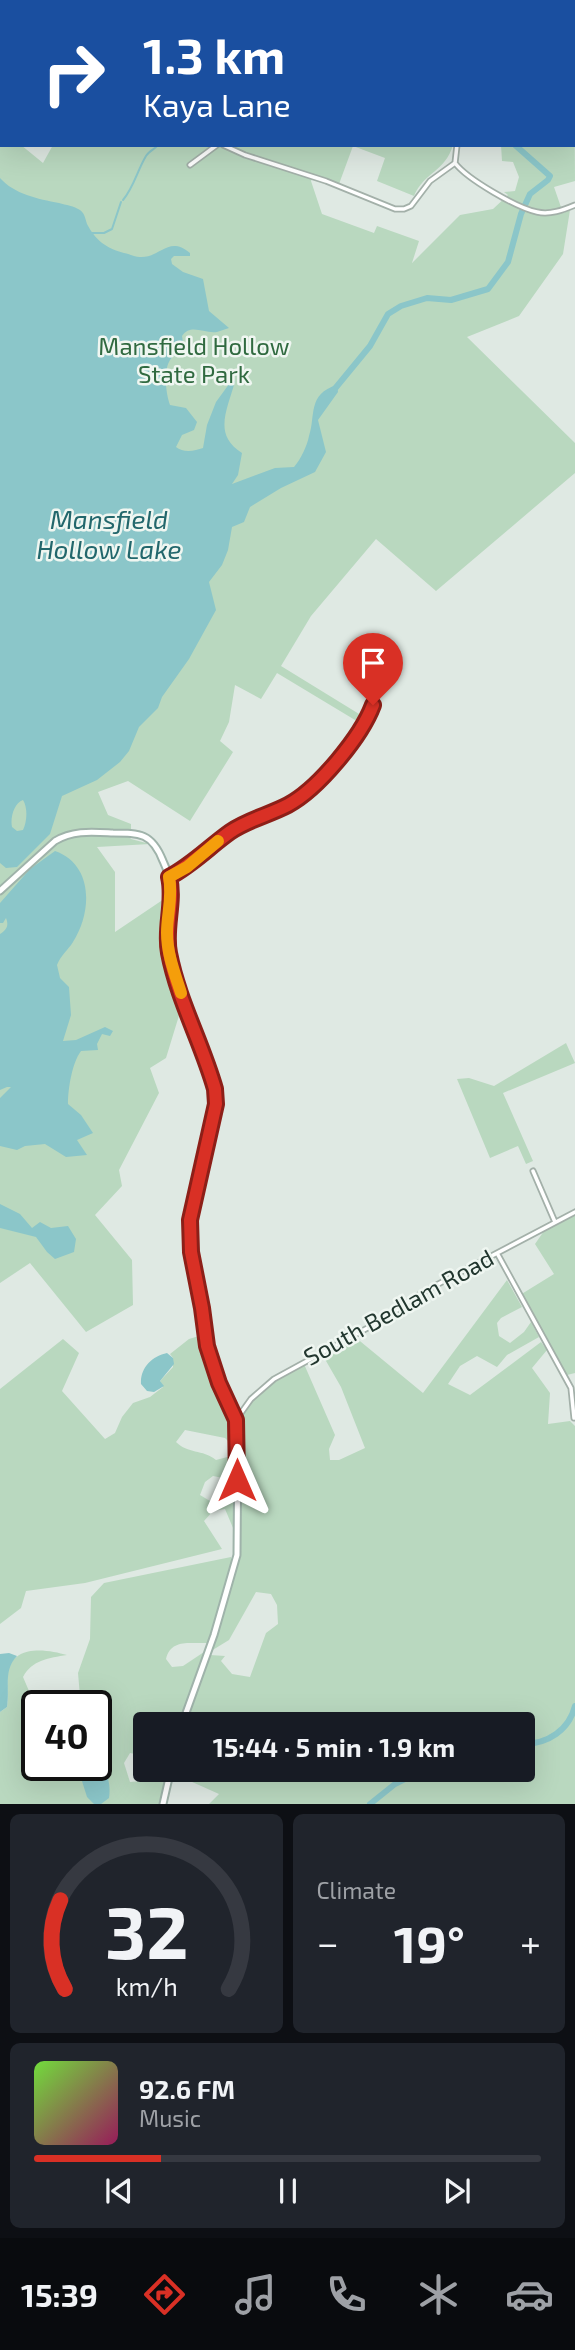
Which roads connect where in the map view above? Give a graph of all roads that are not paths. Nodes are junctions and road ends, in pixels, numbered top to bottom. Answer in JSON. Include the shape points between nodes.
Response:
{"nodes":[{"id":1,"x":214,"y":147,"type":"edge"},
{"id":2,"x":227,"y":147,"type":"edge"},
{"id":3,"x":457,"y":147,"type":"edge"},
{"id":4,"x":455,"y":163,"type":"junction"},
{"id":5,"x":190,"y":165,"type":"dead end"},
{"id":6,"x":575,"y":205,"type":"edge"},
{"id":7,"x":373,"y":705,"type":"dead end"},
{"id":8,"x":169,"y":877,"type":"junction"},
{"id":9,"x":0,"y":891,"type":"edge"},
{"id":10,"x":533,"y":1171,"type":"dead end"},
{"id":11,"x":575,"y":1212,"type":"edge"},
{"id":12,"x":555,"y":1222,"type":"junction"},
{"id":13,"x":496,"y":1253,"type":"junction"},
{"id":14,"x":573,"y":1418,"type":"edge"},
{"id":15,"x":236,"y":1420,"type":"junction"},
{"id":16,"x":186,"y":1712,"type":"edge"},
{"id":17,"x":168,"y":1782,"type":"edge"},
{"id":18,"x":163,"y":1804,"type":"edge"}],
"edges":[{"from":1,"to":5,"type":"street"},
{"from":2,"to":4,"type":"street","via":[[395,209],[411,206],[430,181]]},
{"from":3,"to":4,"type":"street"},
{"from":4,"to":6,"type":"street","via":[[468,176],[532,211],[551,213]]},
{"from":7,"to":8,"type":"street","via":[[336,763],[306,794],[232,831]]},
{"from":8,"to":9,"type":"street","via":[[148,837],[80,832],[55,841]]},
{"from":8,"to":15,"type":"street","via":[[169,954],[215,1089],[216,1104],[190,1220],[191,1252],[207,1346]]},
{"from":10,"to":12,"type":"street"},
{"from":11,"to":12,"type":"street","name":"South Bedlam Road"},
{"from":12,"to":13,"type":"street","name":"South Bedlam Road"},
{"from":13,"to":14,"type":"street","via":[[571,1388]]},
{"from":13,"to":15,"type":"street","name":"South Bedlam Road","via":[[274,1379]]},
{"from":15,"to":16,"type":"street","via":[[237,1555]]},
{"from":17,"to":18,"type":"street"}]}
